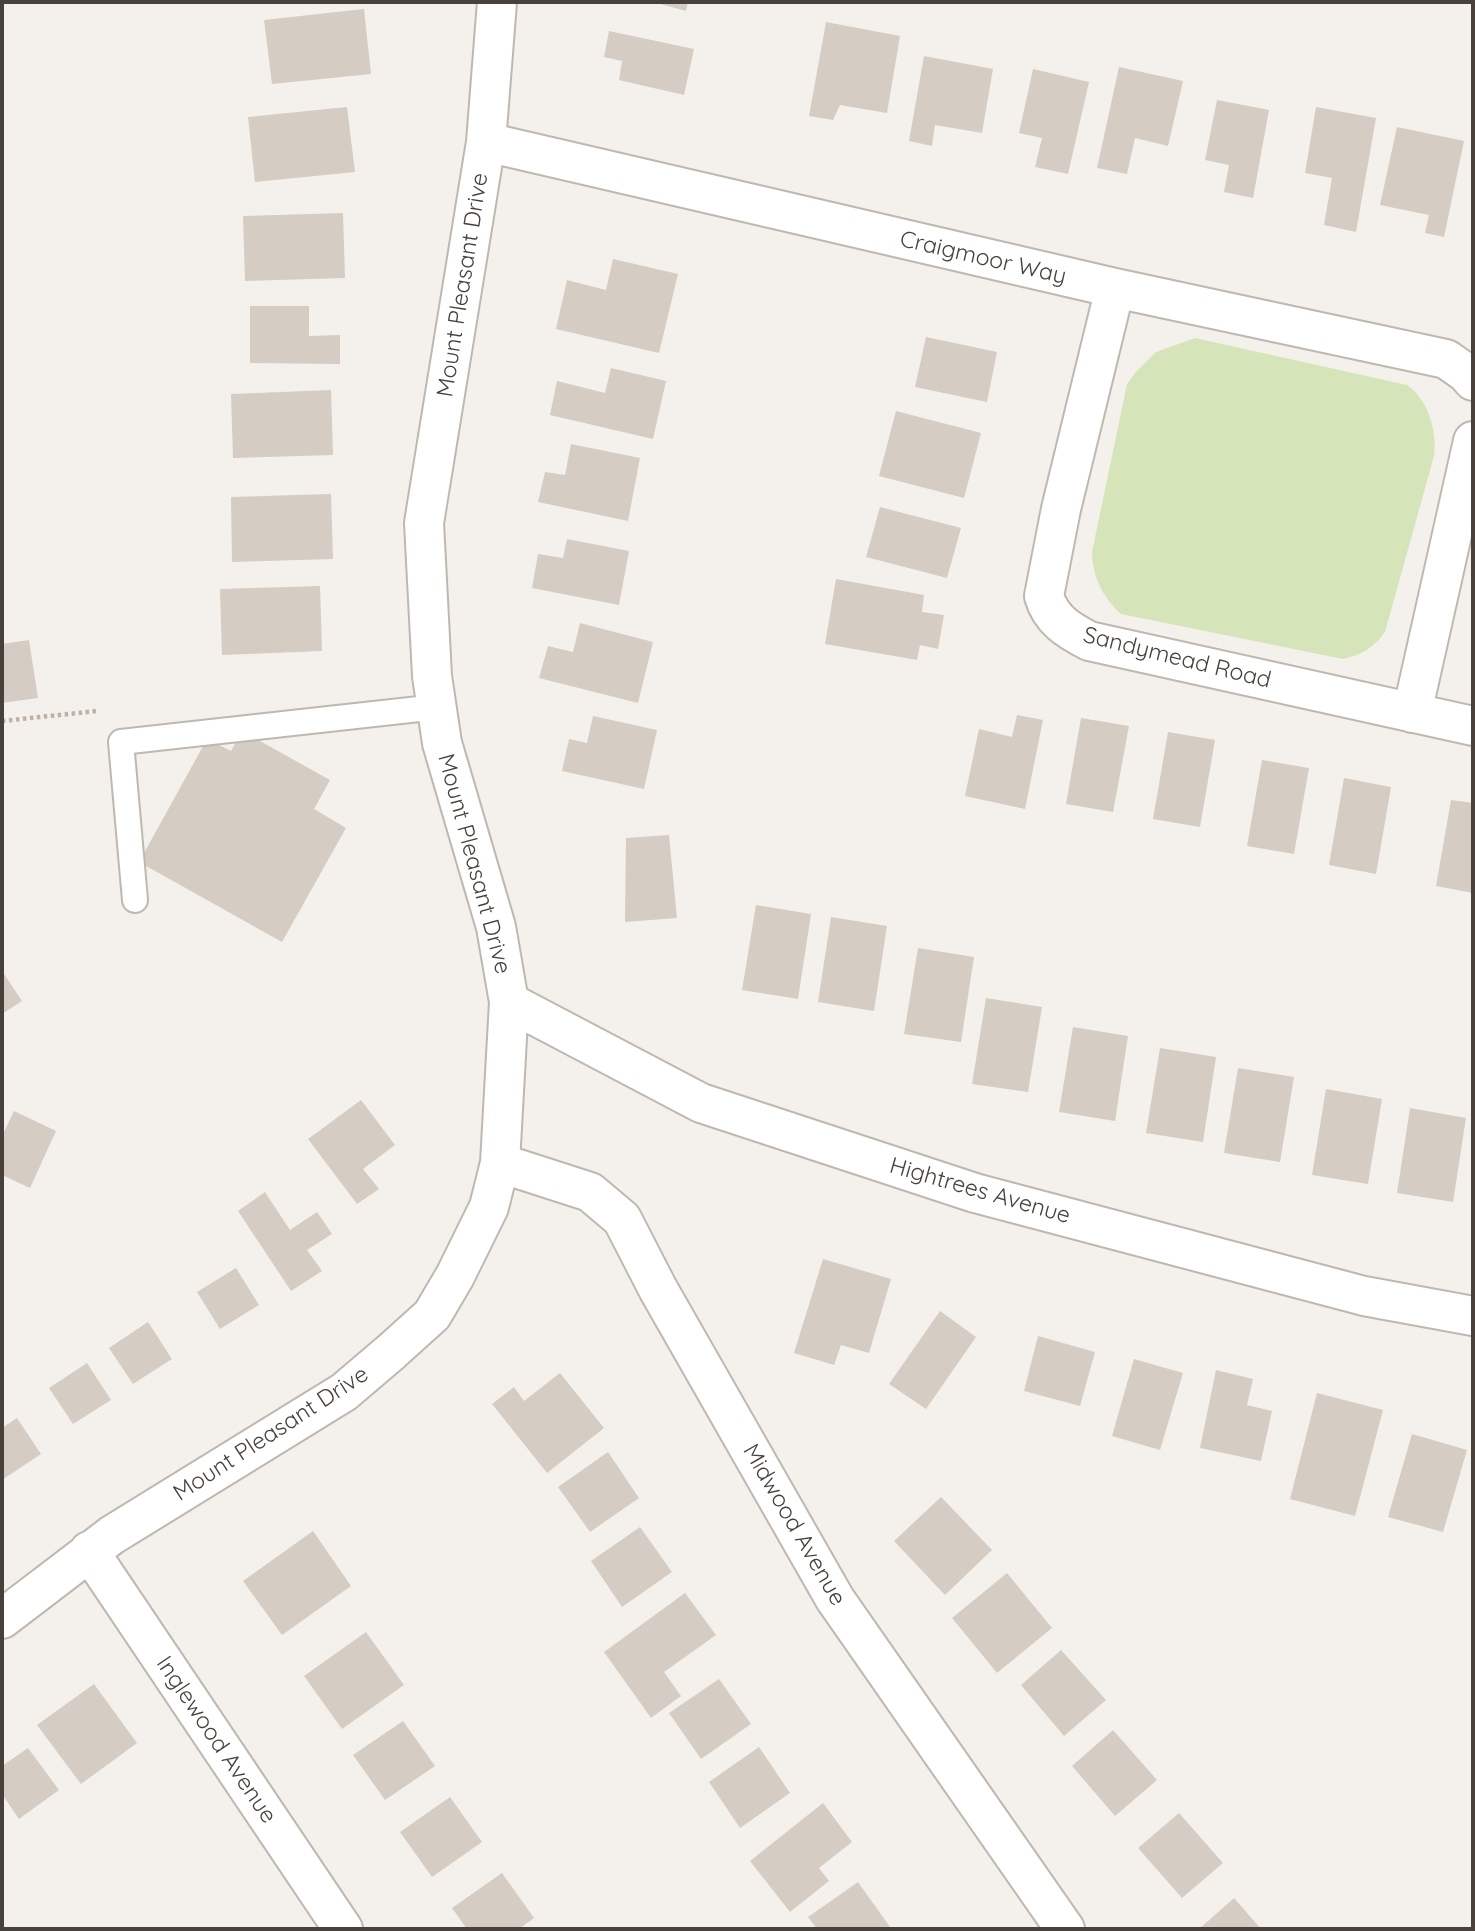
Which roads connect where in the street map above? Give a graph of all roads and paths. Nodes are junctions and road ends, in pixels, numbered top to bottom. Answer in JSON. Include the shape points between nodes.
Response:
{"nodes":[{"id":1,"x":497,"y":2,"type":"edge"},
{"id":2,"x":486,"y":142,"type":"junction"},
{"id":3,"x":1115,"y":288,"type":"junction"},
{"id":4,"x":1473,"y":381,"type":"edge"},
{"id":5,"x":1473,"y":441,"type":"edge"},
{"id":6,"x":437,"y":707,"type":"junction"},
{"id":7,"x":1412,"y":713,"type":"junction"},
{"id":8,"x":1473,"y":726,"type":"edge"},
{"id":9,"x":135,"y":900,"type":"dead end"},
{"id":10,"x":509,"y":1002,"type":"junction"},
{"id":11,"x":500,"y":1163,"type":"junction"},
{"id":12,"x":1473,"y":1316,"type":"edge"},
{"id":13,"x":89,"y":1552,"type":"junction"},
{"id":14,"x":2,"y":1619,"type":"edge"},
{"id":15,"x":343,"y":1929,"type":"edge"},
{"id":16,"x":1065,"y":1929,"type":"edge"}],
"edges":[{"from":1,"to":2,"type":"street","name":"Mount Pleasant Drive"},
{"from":2,"to":3,"type":"street","name":"Craigmoor Way"},
{"from":2,"to":6,"type":"street","name":"Mount Pleasant Drive","via":[[424,523]]},
{"from":3,"to":4,"type":"street","name":"Craigmoor Way","via":[[1447,359]]},
{"from":3,"to":7,"type":"street","name":"Sandymead Road","via":[[1044,596],[1056,620],[1090,641]]},
{"from":5,"to":7,"type":"street"},
{"from":6,"to":9,"type":"lane","via":[[121,742]]},
{"from":6,"to":10,"type":"street","name":"Mount Pleasant Drive","via":[[442,743],[496,927]]},
{"from":7,"to":8,"type":"street","name":"Sandymead Road"},
{"from":10,"to":11,"type":"street","name":"Mount Pleasant Drive"},
{"from":10,"to":12,"type":"street","name":"Hightrees Avenue","via":[[701,1103],[975,1193],[1364,1296]]},
{"from":11,"to":13,"type":"street","name":"Mount Pleasant Drive","via":[[489,1207],[432,1315],[344,1392]]},
{"from":11,"to":16,"type":"street","name":"Midwood Avenue","via":[[590,1192],[622,1219],[657,1289],[835,1599]]},
{"from":13,"to":14,"type":"street","name":"Mount Pleasant Drive"},
{"from":13,"to":15,"type":"street","name":"Inglewood Avenue"}]}
